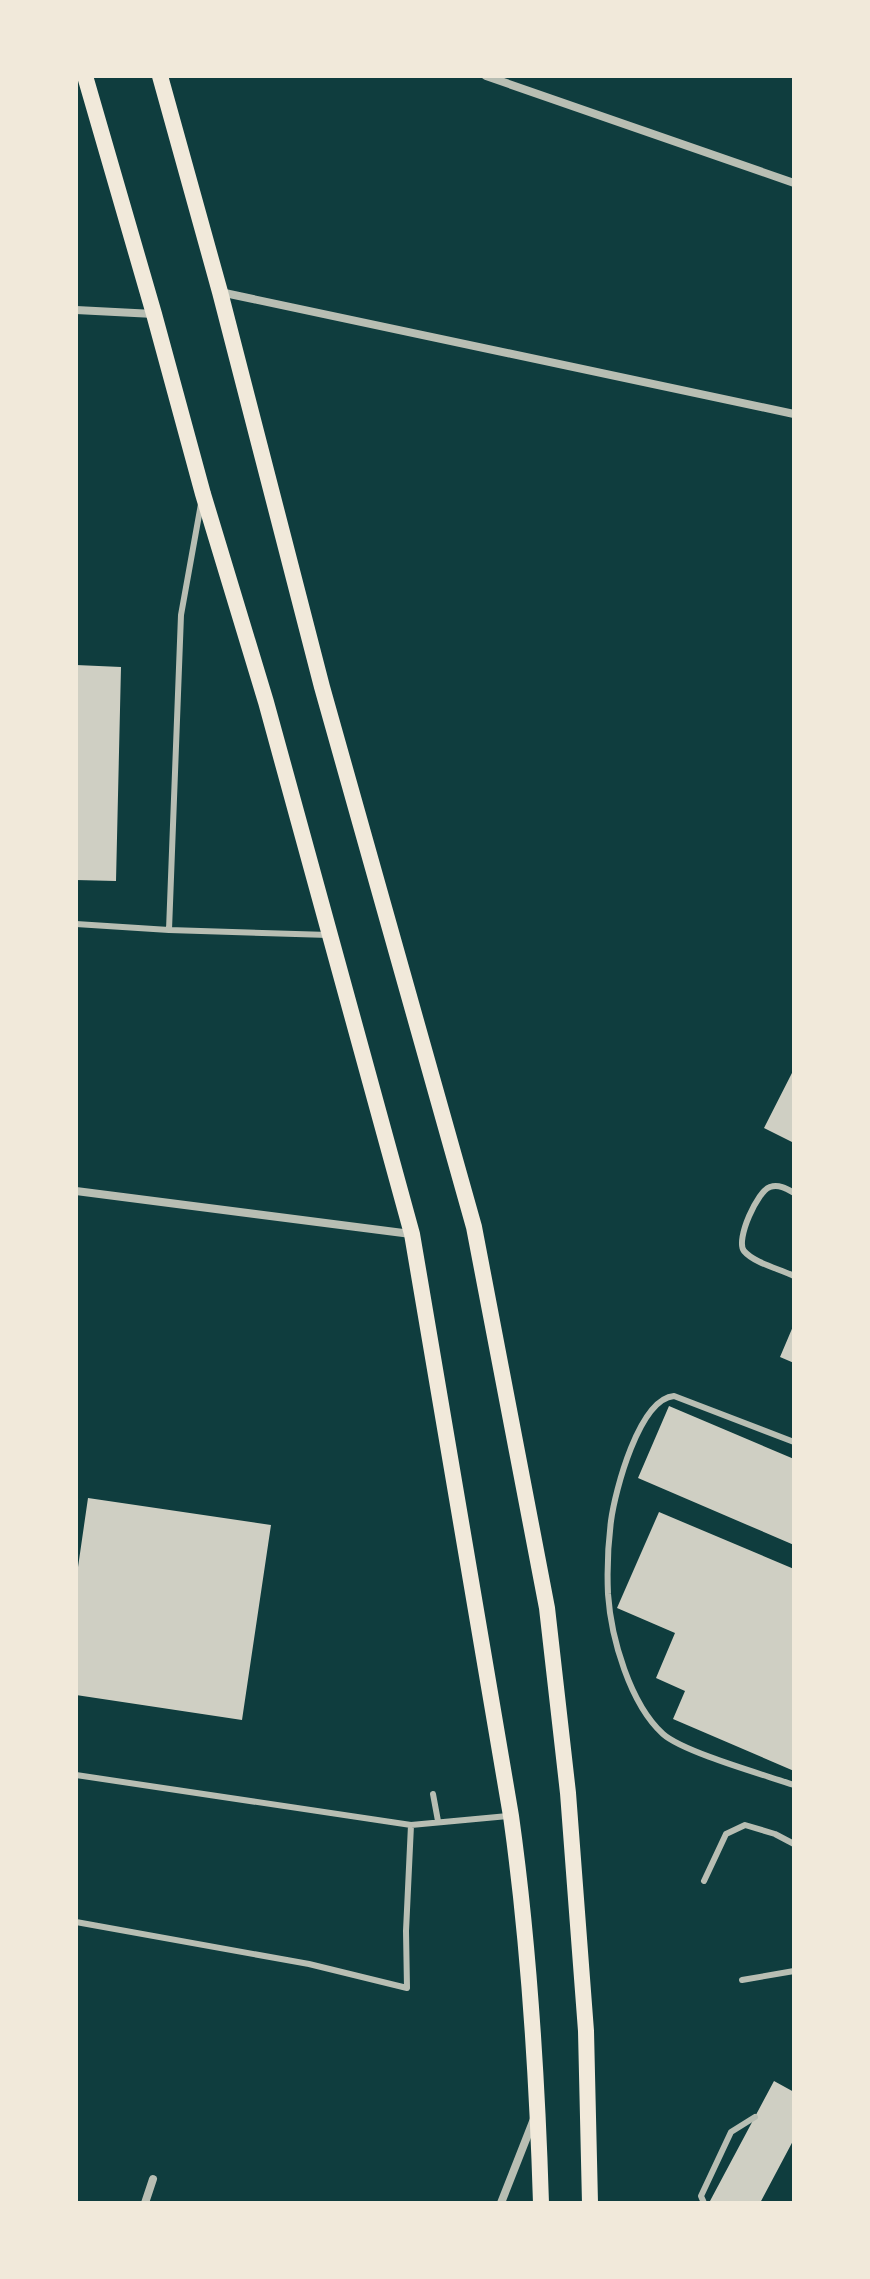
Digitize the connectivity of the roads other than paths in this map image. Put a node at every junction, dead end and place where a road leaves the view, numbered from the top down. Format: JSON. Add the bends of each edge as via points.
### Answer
{"nodes":[{"id":1,"x":85,"y":76,"type":"edge"},
{"id":2,"x":160,"y":76,"type":"edge"},
{"id":3,"x":486,"y":76,"type":"edge"},
{"id":4,"x":523,"y":76,"type":"edge"},
{"id":5,"x":519,"y":87,"type":"junction"},
{"id":6,"x":794,"y":183,"type":"edge"},
{"id":7,"x":220,"y":292,"type":"junction"},
{"id":8,"x":76,"y":310,"type":"edge"},
{"id":9,"x":154,"y":314,"type":"junction"},
{"id":10,"x":794,"y":414,"type":"edge"},
{"id":11,"x":203,"y":494,"type":"junction"},
{"id":12,"x":76,"y":924,"type":"edge"},
{"id":13,"x":169,"y":930,"type":"junction"},
{"id":14,"x":329,"y":935,"type":"junction"},
{"id":15,"x":76,"y":1191,"type":"edge"},
{"id":16,"x":794,"y":1193,"type":"edge"},
{"id":17,"x":412,"y":1234,"type":"junction"},
{"id":18,"x":794,"y":1276,"type":"edge"},
{"id":19,"x":794,"y":1442,"type":"edge"},
{"id":20,"x":76,"y":1775,"type":"edge"},
{"id":21,"x":794,"y":1785,"type":"edge"},
{"id":22,"x":433,"y":1794,"type":"dead end"},
{"id":23,"x":511,"y":1816,"type":"junction"},
{"id":24,"x":438,"y":1821,"type":"junction"},
{"id":25,"x":411,"y":1825,"type":"junction"},
{"id":26,"x":794,"y":1844,"type":"edge"},
{"id":27,"x":704,"y":1881,"type":"dead end"},
{"id":28,"x":76,"y":1922,"type":"edge"},
{"id":29,"x":794,"y":1971,"type":"edge"},
{"id":30,"x":742,"y":1980,"type":"dead end"},
{"id":31,"x":538,"y":2107,"type":"junction"},
{"id":32,"x":755,"y":2117,"type":"dead end"},
{"id":33,"x":153,"y":2179,"type":"dead end"},
{"id":34,"x":145,"y":2203,"type":"edge"},
{"id":35,"x":501,"y":2203,"type":"edge"},
{"id":36,"x":541,"y":2203,"type":"edge"},
{"id":37,"x":590,"y":2203,"type":"edge"},
{"id":38,"x":704,"y":2203,"type":"edge"}],
"edges":[{"from":1,"to":9,"type":"main road"},
{"from":2,"to":7,"type":"main road"},
{"from":3,"to":5,"type":"street"},
{"from":4,"to":5,"type":"street"},
{"from":5,"to":6,"type":"street"},
{"from":7,"to":10,"type":"street"},
{"from":7,"to":37,"type":"main road","via":[[322,687],[474,1227],[547,1608],[586,2031]]},
{"from":8,"to":9,"type":"street"},
{"from":9,"to":11,"type":"main road"},
{"from":11,"to":13,"type":"lane","via":[[181,615]]},
{"from":11,"to":14,"type":"main road"},
{"from":12,"to":13,"type":"lane"},
{"from":13,"to":14,"type":"lane"},
{"from":14,"to":17,"type":"main road"},
{"from":15,"to":17,"type":"street"},
{"from":16,"to":18,"type":"lane","via":[[772,1186],[763,1190],[740,1246],[746,1254]]},
{"from":17,"to":23,"type":"main road"},
{"from":19,"to":21,"type":"lane","via":[[674,1396],[664,1397],[633,1441],[611,1519],[608,1593],[614,1632],[637,1702],[665,1735]]},
{"from":20,"to":25,"type":"lane"},
{"from":22,"to":24,"type":"lane"},
{"from":23,"to":24,"type":"lane"},
{"from":23,"to":31,"type":"main road"},
{"from":24,"to":25,"type":"lane"},
{"from":25,"to":28,"type":"lane","via":[[407,1988],[309,1964]]},
{"from":26,"to":27,"type":"lane","via":[[745,1825],[726,1834]]},
{"from":29,"to":30,"type":"lane"},
{"from":31,"to":35,"type":"street"},
{"from":31,"to":36,"type":"main road"},
{"from":32,"to":38,"type":"lane","via":[[731,2132],[701,2196]]},
{"from":33,"to":34,"type":"street"}]}
